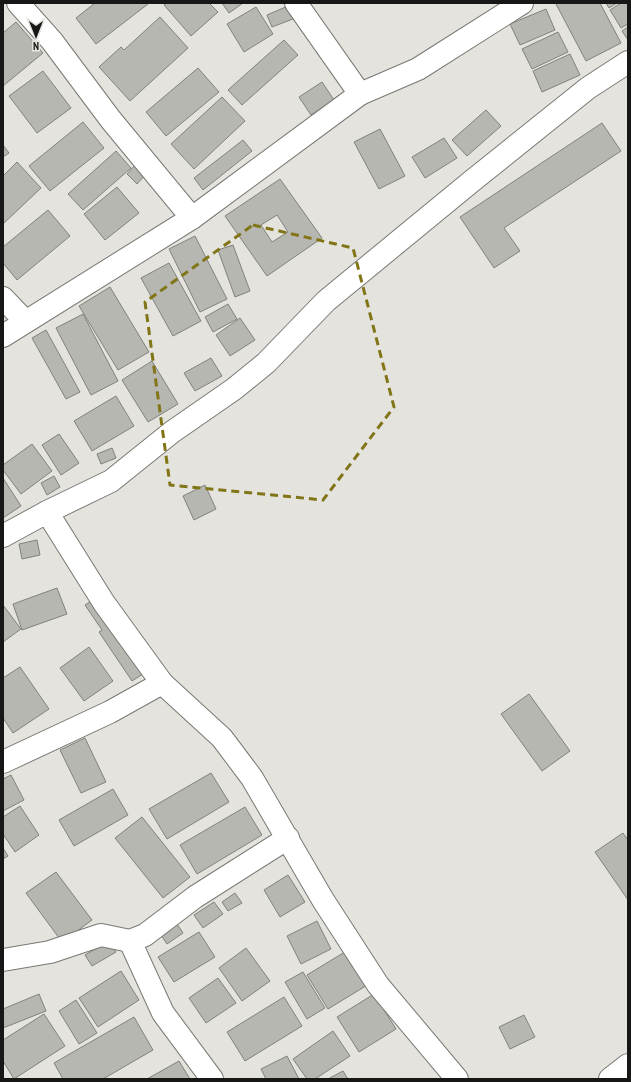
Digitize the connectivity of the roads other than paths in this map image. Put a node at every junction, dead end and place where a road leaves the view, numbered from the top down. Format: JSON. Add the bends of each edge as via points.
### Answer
{"nodes":[{"id":1,"x":18,"y":3,"type":"edge"},
{"id":2,"x":296,"y":3,"type":"edge"},
{"id":3,"x":522,"y":3,"type":"edge"},
{"id":4,"x":628,"y":62,"type":"edge"},
{"id":5,"x":360,"y":94,"type":"junction"},
{"id":6,"x":192,"y":218,"type":"junction"},
{"id":7,"x":3,"y":298,"type":"edge"},
{"id":8,"x":25,"y":321,"type":"junction"},
{"id":9,"x":3,"y":336,"type":"edge"},
{"id":10,"x":47,"y":512,"type":"junction"},
{"id":11,"x":3,"y":536,"type":"edge"},
{"id":12,"x":162,"y":683,"type":"junction"},
{"id":13,"x":3,"y":762,"type":"edge"},
{"id":14,"x":288,"y":838,"type":"junction"},
{"id":15,"x":130,"y":941,"type":"junction"},
{"id":16,"x":3,"y":960,"type":"edge"},
{"id":17,"x":628,"y":1065,"type":"edge"},
{"id":18,"x":212,"y":1079,"type":"edge"},
{"id":19,"x":457,"y":1079,"type":"edge"},
{"id":20,"x":610,"y":1079,"type":"edge"}],
"edges":[{"from":1,"to":6,"type":"street","via":[[52,41],[111,120]]},
{"from":2,"to":5,"type":"street"},
{"from":3,"to":5,"type":"street","via":[[418,69]]},
{"from":4,"to":10,"type":"street","via":[[582,93],[326,301],[266,363],[234,389],[172,432],[111,481]]},
{"from":5,"to":6,"type":"street"},
{"from":6,"to":8,"type":"street"},
{"from":7,"to":8,"type":"street"},
{"from":8,"to":9,"type":"street"},
{"from":10,"to":11,"type":"street"},
{"from":10,"to":12,"type":"street","via":[[104,603]]},
{"from":12,"to":13,"type":"street","via":[[110,712]]},
{"from":12,"to":14,"type":"street","via":[[222,738],[252,778]]},
{"from":14,"to":15,"type":"street","via":[[195,897],[146,935]]},
{"from":14,"to":19,"type":"street","via":[[322,900],[378,985]]},
{"from":15,"to":16,"type":"street","via":[[101,935],[50,952]]},
{"from":15,"to":18,"type":"street","via":[[163,1013]]},
{"from":17,"to":20,"type":"street"}]}
